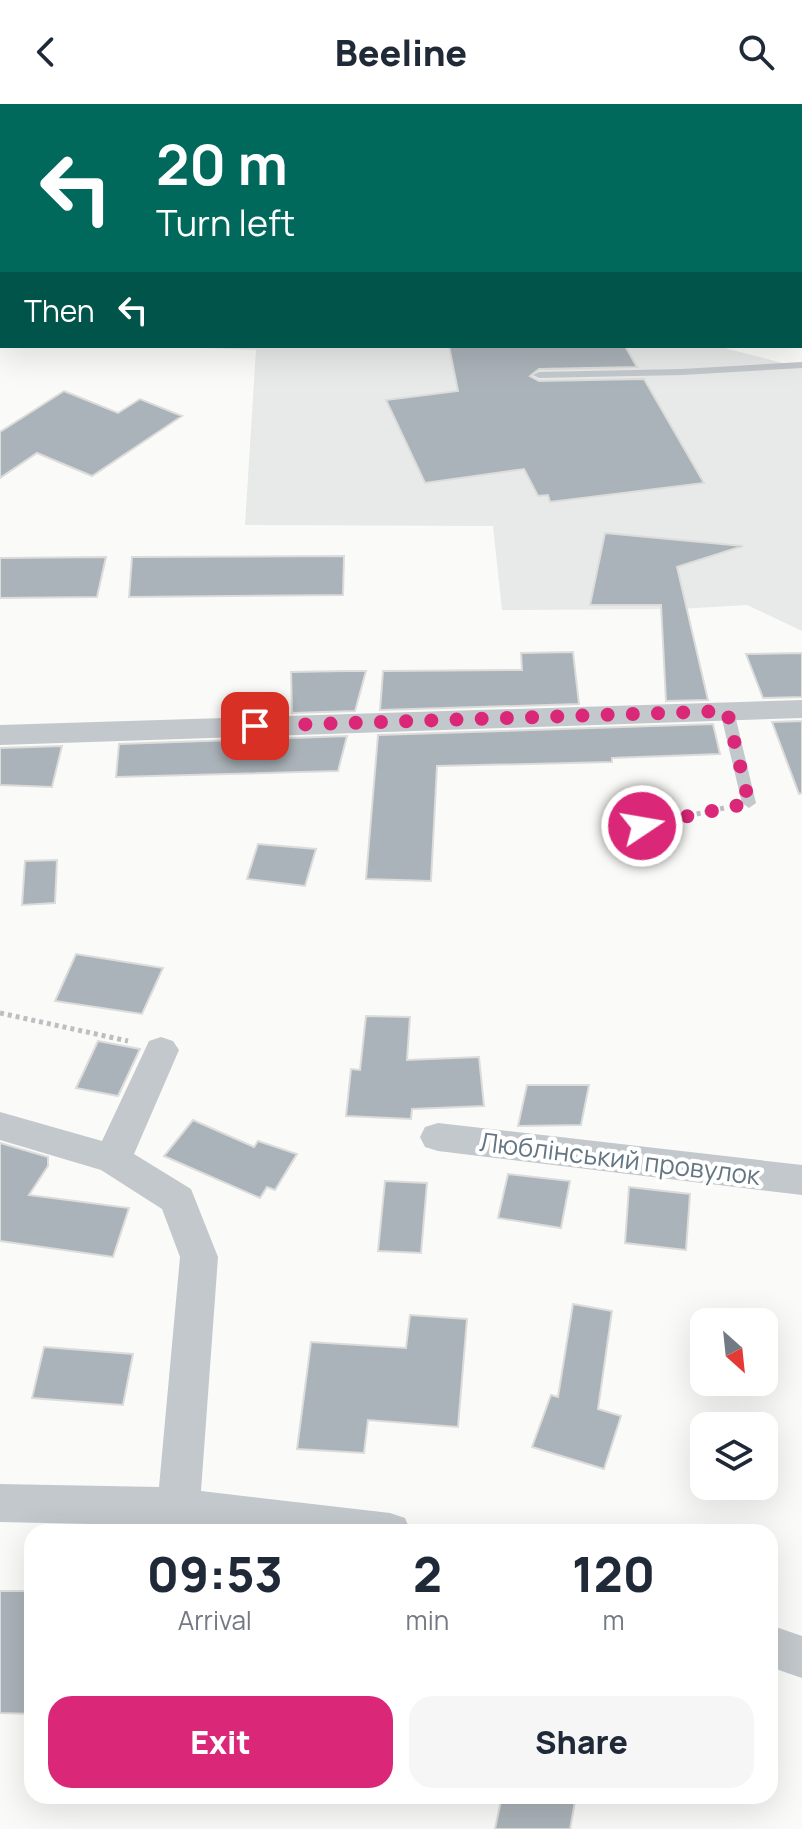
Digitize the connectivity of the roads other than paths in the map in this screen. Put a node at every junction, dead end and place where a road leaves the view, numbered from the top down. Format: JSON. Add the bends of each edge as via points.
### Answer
{"nodes":[{"id":1,"x":802,"y":365,"type":"edge"},
{"id":2,"x":539,"y":375,"type":"dead end"},
{"id":3,"x":802,"y":709,"type":"edge"},
{"id":4,"x":727,"y":711,"type":"junction"},
{"id":5,"x":0,"y":735,"type":"edge"},
{"id":6,"x":749,"y":803,"type":"road end"},
{"id":7,"x":161,"y":1050,"type":"road end"},
{"id":8,"x":0,"y":1126,"type":"edge"},
{"id":9,"x":438,"y":1137,"type":"dead end"},
{"id":10,"x":113,"y":1159,"type":"junction"},
{"id":11,"x":802,"y":1180,"type":"edge"},
{"id":12,"x":0,"y":1503,"type":"edge"},
{"id":13,"x":179,"y":1507,"type":"junction"},
{"id":14,"x":322,"y":1524,"type":"edge"},
{"id":15,"x":778,"y":1649,"type":"edge"},
{"id":16,"x":802,"y":1657,"type":"edge"}],
"edges":[{"from":1,"to":2,"type":"lane"},
{"from":3,"to":4,"type":"street"},
{"from":4,"to":5,"type":"street"},
{"from":4,"to":6,"type":"lane"},
{"from":7,"to":10,"type":"street"},
{"from":8,"to":10,"type":"street"},
{"from":9,"to":11,"type":"street","name":"Люблінський провулок"},
{"from":10,"to":13,"type":"street","via":[[178,1200],[199,1257]]},
{"from":12,"to":13,"type":"street"},
{"from":13,"to":14,"type":"street"},
{"from":15,"to":16,"type":"street"}]}
